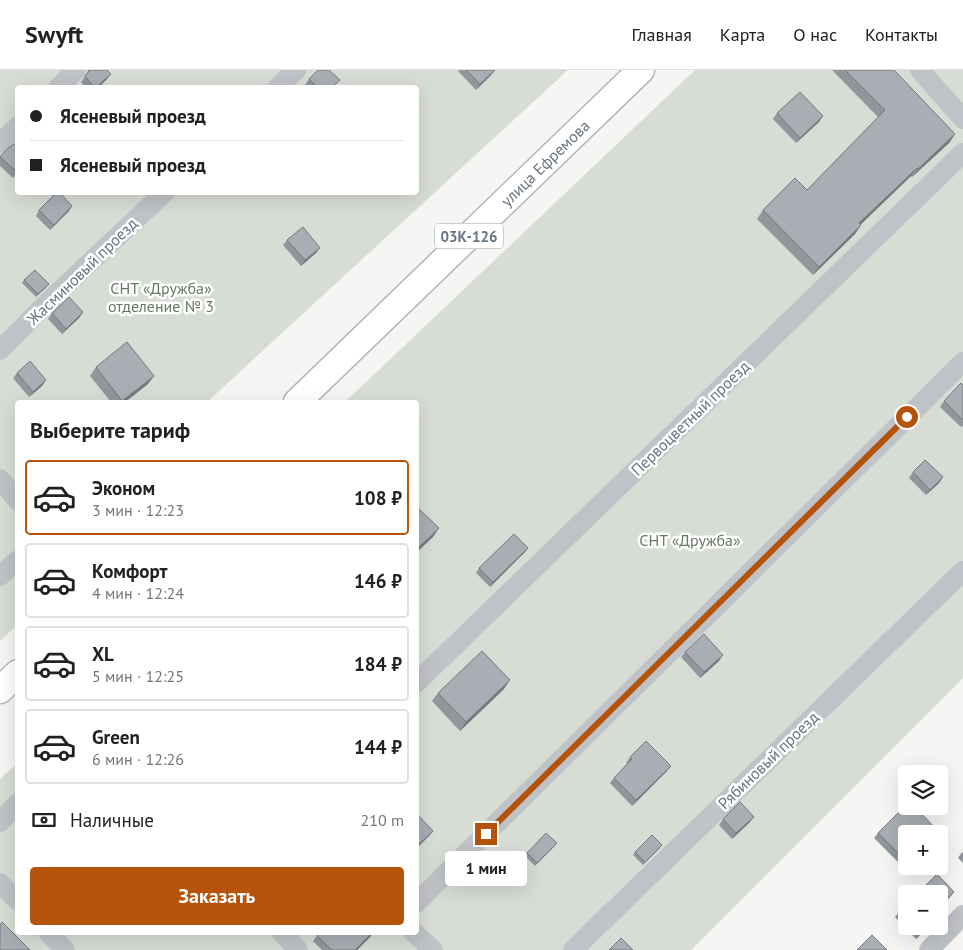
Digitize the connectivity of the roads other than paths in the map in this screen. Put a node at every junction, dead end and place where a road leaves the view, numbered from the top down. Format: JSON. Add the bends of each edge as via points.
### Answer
{"nodes":[{"id":1,"x":76,"y":70,"type":"edge"},
{"id":2,"x":296,"y":70,"type":"edge"},
{"id":3,"x":642,"y":70,"type":"edge"},
{"id":4,"x":920,"y":70,"type":"edge"},
{"id":5,"x":61,"y":85,"type":"edge"},
{"id":6,"x":280,"y":85,"type":"edge"},
{"id":7,"x":963,"y":119,"type":"edge"},
{"id":8,"x":15,"y":129,"type":"edge"},
{"id":9,"x":0,"y":143,"type":"edge"},
{"id":10,"x":963,"y":153,"type":"edge"},
{"id":11,"x":162,"y":195,"type":"edge"},
{"id":12,"x":0,"y":350,"type":"edge"},
{"id":13,"x":963,"y":362,"type":"edge"},
{"id":14,"x":299,"y":400,"type":"edge"},
{"id":15,"x":0,"y":479,"type":"edge"},
{"id":16,"x":15,"y":497,"type":"edge"},
{"id":17,"x":15,"y":563,"type":"edge"},
{"id":18,"x":963,"y":571,"type":"edge"},
{"id":19,"x":0,"y":576,"type":"edge"},
{"id":20,"x":15,"y":676,"type":"edge"},
{"id":21,"x":419,"y":680,"type":"edge"},
{"id":22,"x":0,"y":690,"type":"edge"},
{"id":23,"x":15,"y":806,"type":"edge"},
{"id":24,"x":0,"y":822,"type":"edge"},
{"id":25,"x":0,"y":883,"type":"edge"},
{"id":26,"x":15,"y":898,"type":"edge"},
{"id":27,"x":419,"y":900,"type":"edge"},
{"id":28,"x":963,"y":915,"type":"edge"},
{"id":29,"x":51,"y":935,"type":"edge"},
{"id":30,"x":284,"y":935,"type":"edge"},
{"id":31,"x":416,"y":935,"type":"edge"},
{"id":32,"x":65,"y":950,"type":"edge"},
{"id":33,"x":298,"y":950,"type":"edge"},
{"id":34,"x":433,"y":950,"type":"edge"},
{"id":35,"x":573,"y":950,"type":"edge"},
{"id":36,"x":929,"y":950,"type":"edge"}],
"edges":[{"from":1,"to":5,"type":"street"},
{"from":2,"to":6,"type":"street"},
{"from":3,"to":14,"type":"main road","name":"улица Ефремова","number":"03К-126"},
{"from":4,"to":7,"type":"street"},
{"from":8,"to":9,"type":"street"},
{"from":10,"to":21,"type":"street","name":"Первоцветный проезд"},
{"from":11,"to":12,"type":"street","name":"Жасминовый проезд"},
{"from":13,"to":27,"type":"street"},
{"from":15,"to":16,"type":"street"},
{"from":17,"to":19,"type":"street"},
{"from":18,"to":35,"type":"street","name":"Рябиновый проезд"},
{"from":20,"to":22,"type":"main road"},
{"from":23,"to":24,"type":"street"},
{"from":25,"to":26,"type":"street"},
{"from":28,"to":36,"type":"street"},
{"from":29,"to":32,"type":"street"},
{"from":30,"to":33,"type":"street"},
{"from":31,"to":34,"type":"street"}]}
